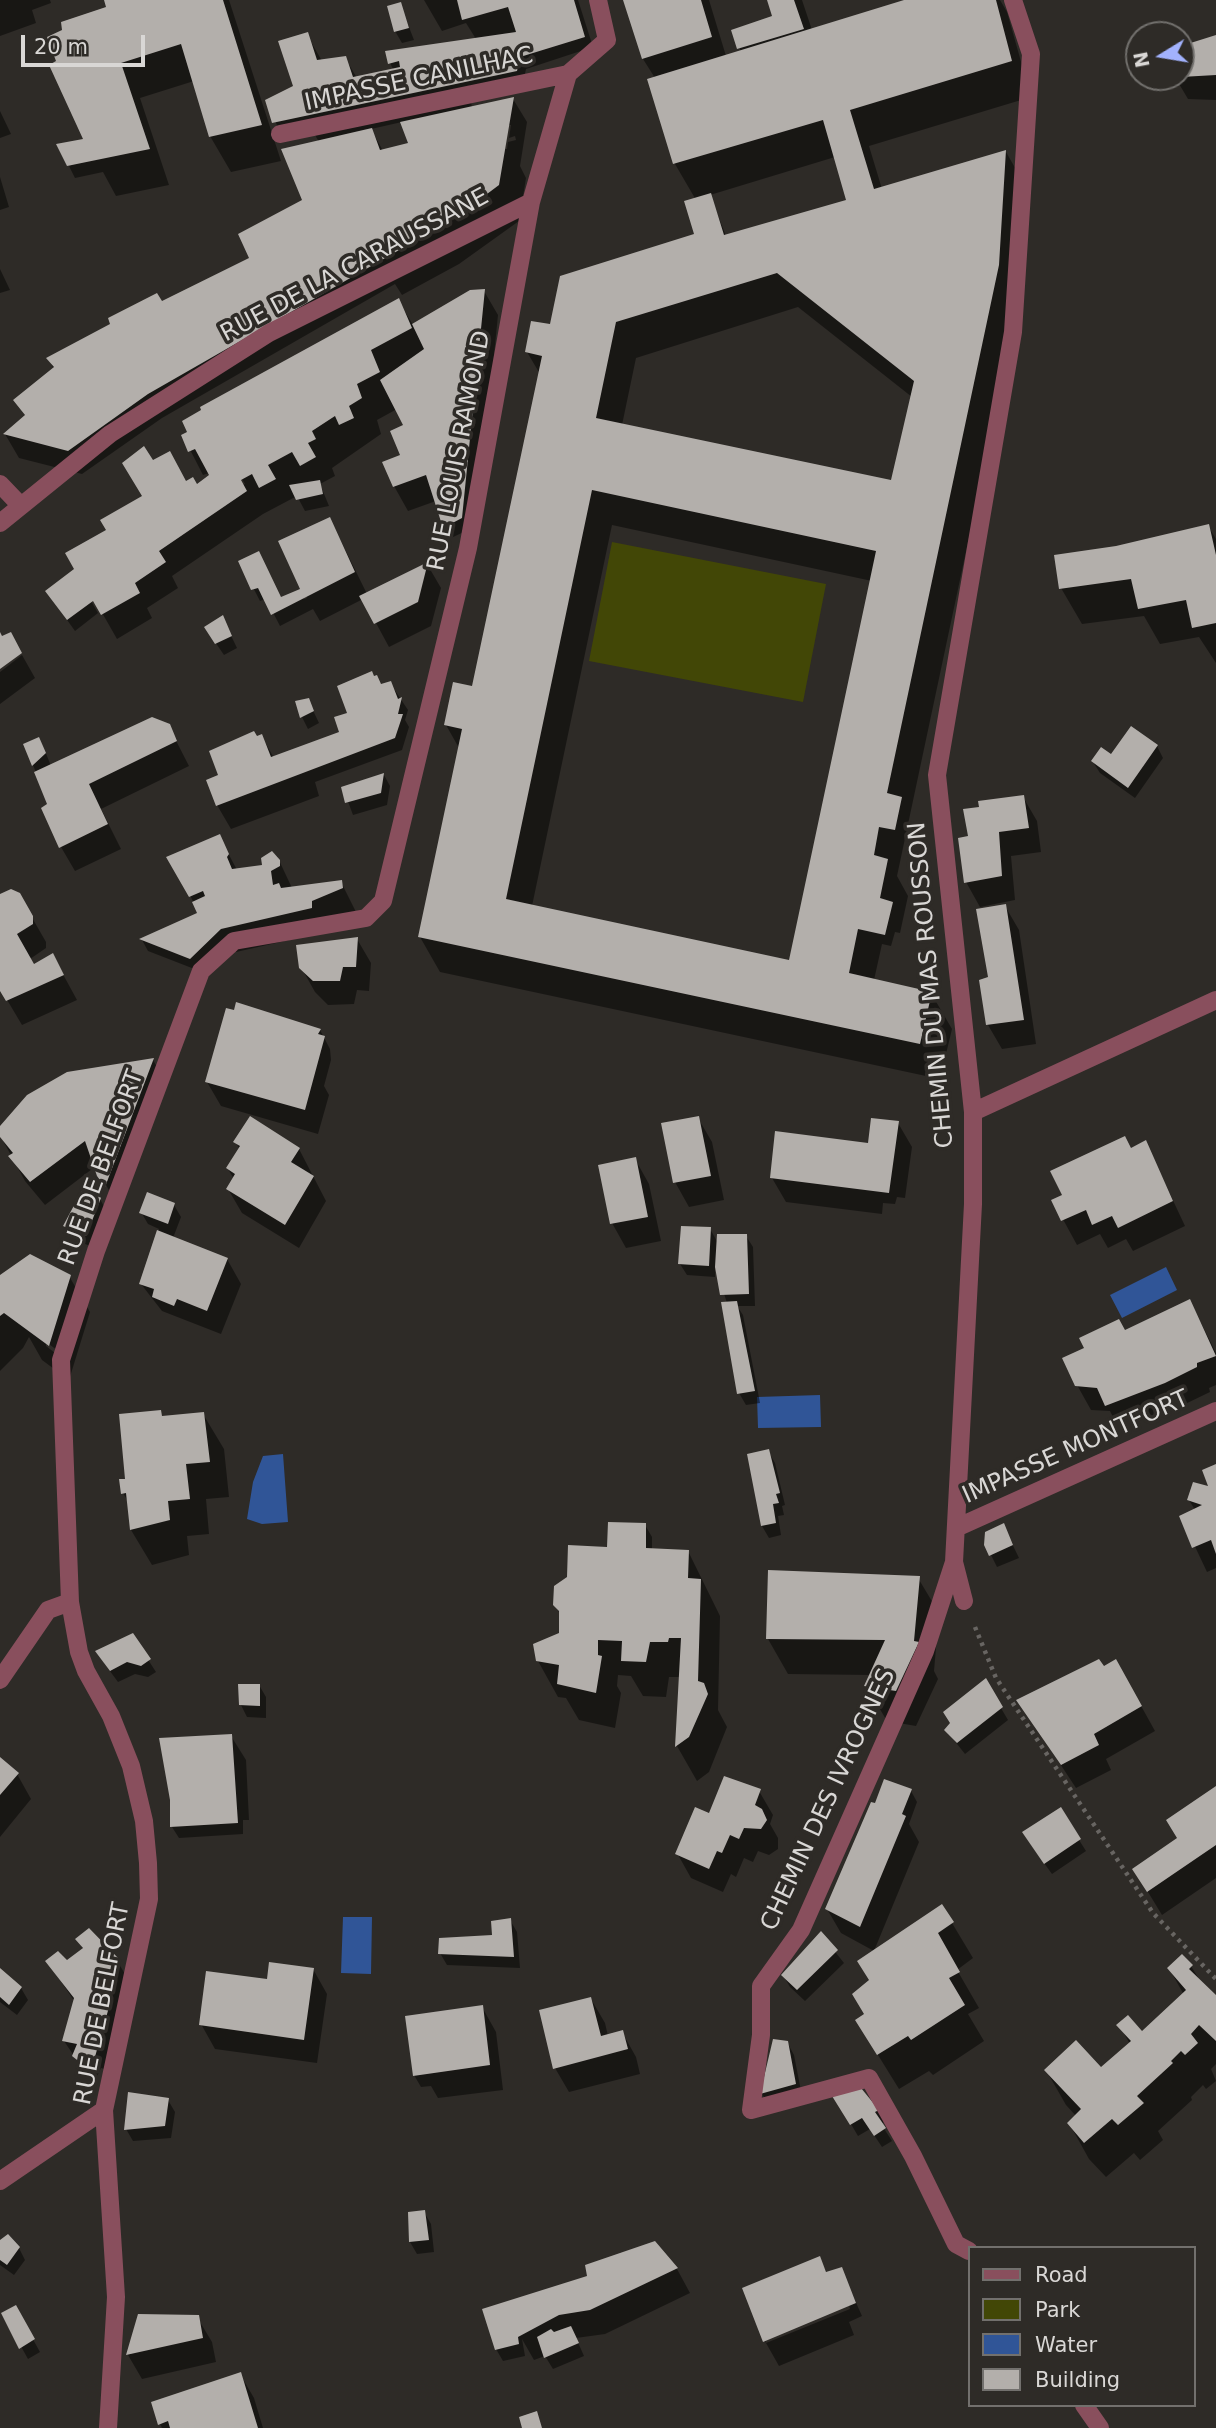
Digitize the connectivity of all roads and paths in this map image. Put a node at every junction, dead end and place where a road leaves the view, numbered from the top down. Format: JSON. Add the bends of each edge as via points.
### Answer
{"nodes":[{"id":1,"x":598,"y":0,"type":"edge"},
{"id":2,"x":1013,"y":0,"type":"edge"},
{"id":3,"x":568,"y":74,"type":"junction"},
{"id":4,"x":280,"y":134,"type":"dead end"},
{"id":5,"x":531,"y":202,"type":"junction"},
{"id":6,"x":0,"y":484,"type":"edge"},
{"id":7,"x":21,"y":506,"type":"junction"},
{"id":8,"x":0,"y":523,"type":"edge"},
{"id":9,"x":387,"y":887,"type":"joint"},
{"id":10,"x":1216,"y":1000,"type":"edge"},
{"id":11,"x":973,"y":1112,"type":"junction"},
{"id":12,"x":1216,"y":1412,"type":"edge"},
{"id":13,"x":956,"y":1528,"type":"junction"},
{"id":14,"x":954,"y":1562,"type":"junction"},
{"id":15,"x":964,"y":1601,"type":"joint"},
{"id":16,"x":70,"y":1602,"type":"junction"},
{"id":17,"x":0,"y":1680,"type":"edge"},
{"id":18,"x":1216,"y":1979,"type":"edge"},
{"id":19,"x":104,"y":2110,"type":"junction"},
{"id":20,"x":0,"y":2181,"type":"edge"},
{"id":21,"x":968,"y":2250,"type":"edge"},
{"id":22,"x":1085,"y":2407,"type":"edge"},
{"id":23,"x":108,"y":2428,"type":"edge"},
{"id":24,"x":1100,"y":2428,"type":"edge"}],
"edges":[{"from":1,"to":3,"type":"street","via":[[607,40]]},
{"from":2,"to":11,"type":"street","name":"CHEMIN DU MAS ROUSSON","via":[[1031,54],[1013,332],[937,775]]},
{"from":3,"to":4,"type":"street","name":"IMPASSE CANILHAC"},
{"from":3,"to":5,"type":"street","name":"RUE LOUIS RAMOND"},
{"from":5,"to":7,"type":"street","name":"RUE DE LA CARAUSSANE","via":[[269,333],[110,434]]},
{"from":5,"to":9,"type":"street","name":"RUE LOUIS RAMOND","via":[[468,548]]},
{"from":6,"to":7,"type":"street"},
{"from":7,"to":8,"type":"street","name":"RUE DE LA CARAUSSANE"},
{"from":9,"to":16,"type":"street","name":"RUE DE BELFORT","via":[[383,901],[366,918],[234,941],[201,971],[96,1251],[61,1360]]},
{"from":10,"to":11,"type":"street"},
{"from":11,"to":13,"type":"street","name":"CHEMIN DU MAS ROUSSON","via":[[973,1204]]},
{"from":12,"to":13,"type":"street","name":"IMPASSE MONTFORT"},
{"from":13,"to":14,"type":"street","name":"CHEMIN DU MAS ROUSSON"},
{"from":14,"to":15,"type":"street","name":"CHEMIN DU MAS ROUSSON"},
{"from":14,"to":21,"type":"street","name":"CHEMIN DES IVROGNES","via":[[925,1651],[801,1930],[761,1986],[761,2035],[751,2110],[869,2078],[956,2244]]},
{"from":15,"to":18,"type":"path","via":[[996,1678],[1153,1913]]},
{"from":16,"to":17,"type":"street","via":[[48,1610]]},
{"from":16,"to":19,"type":"street","name":"RUE DE BELFORT","via":[[86,1671],[131,1766],[149,1863],[149,1899]]},
{"from":19,"to":20,"type":"street"},
{"from":19,"to":23,"type":"street","name":"RUE DE BELFORT","via":[[116,2297]]},
{"from":22,"to":24,"type":"street"}]}
